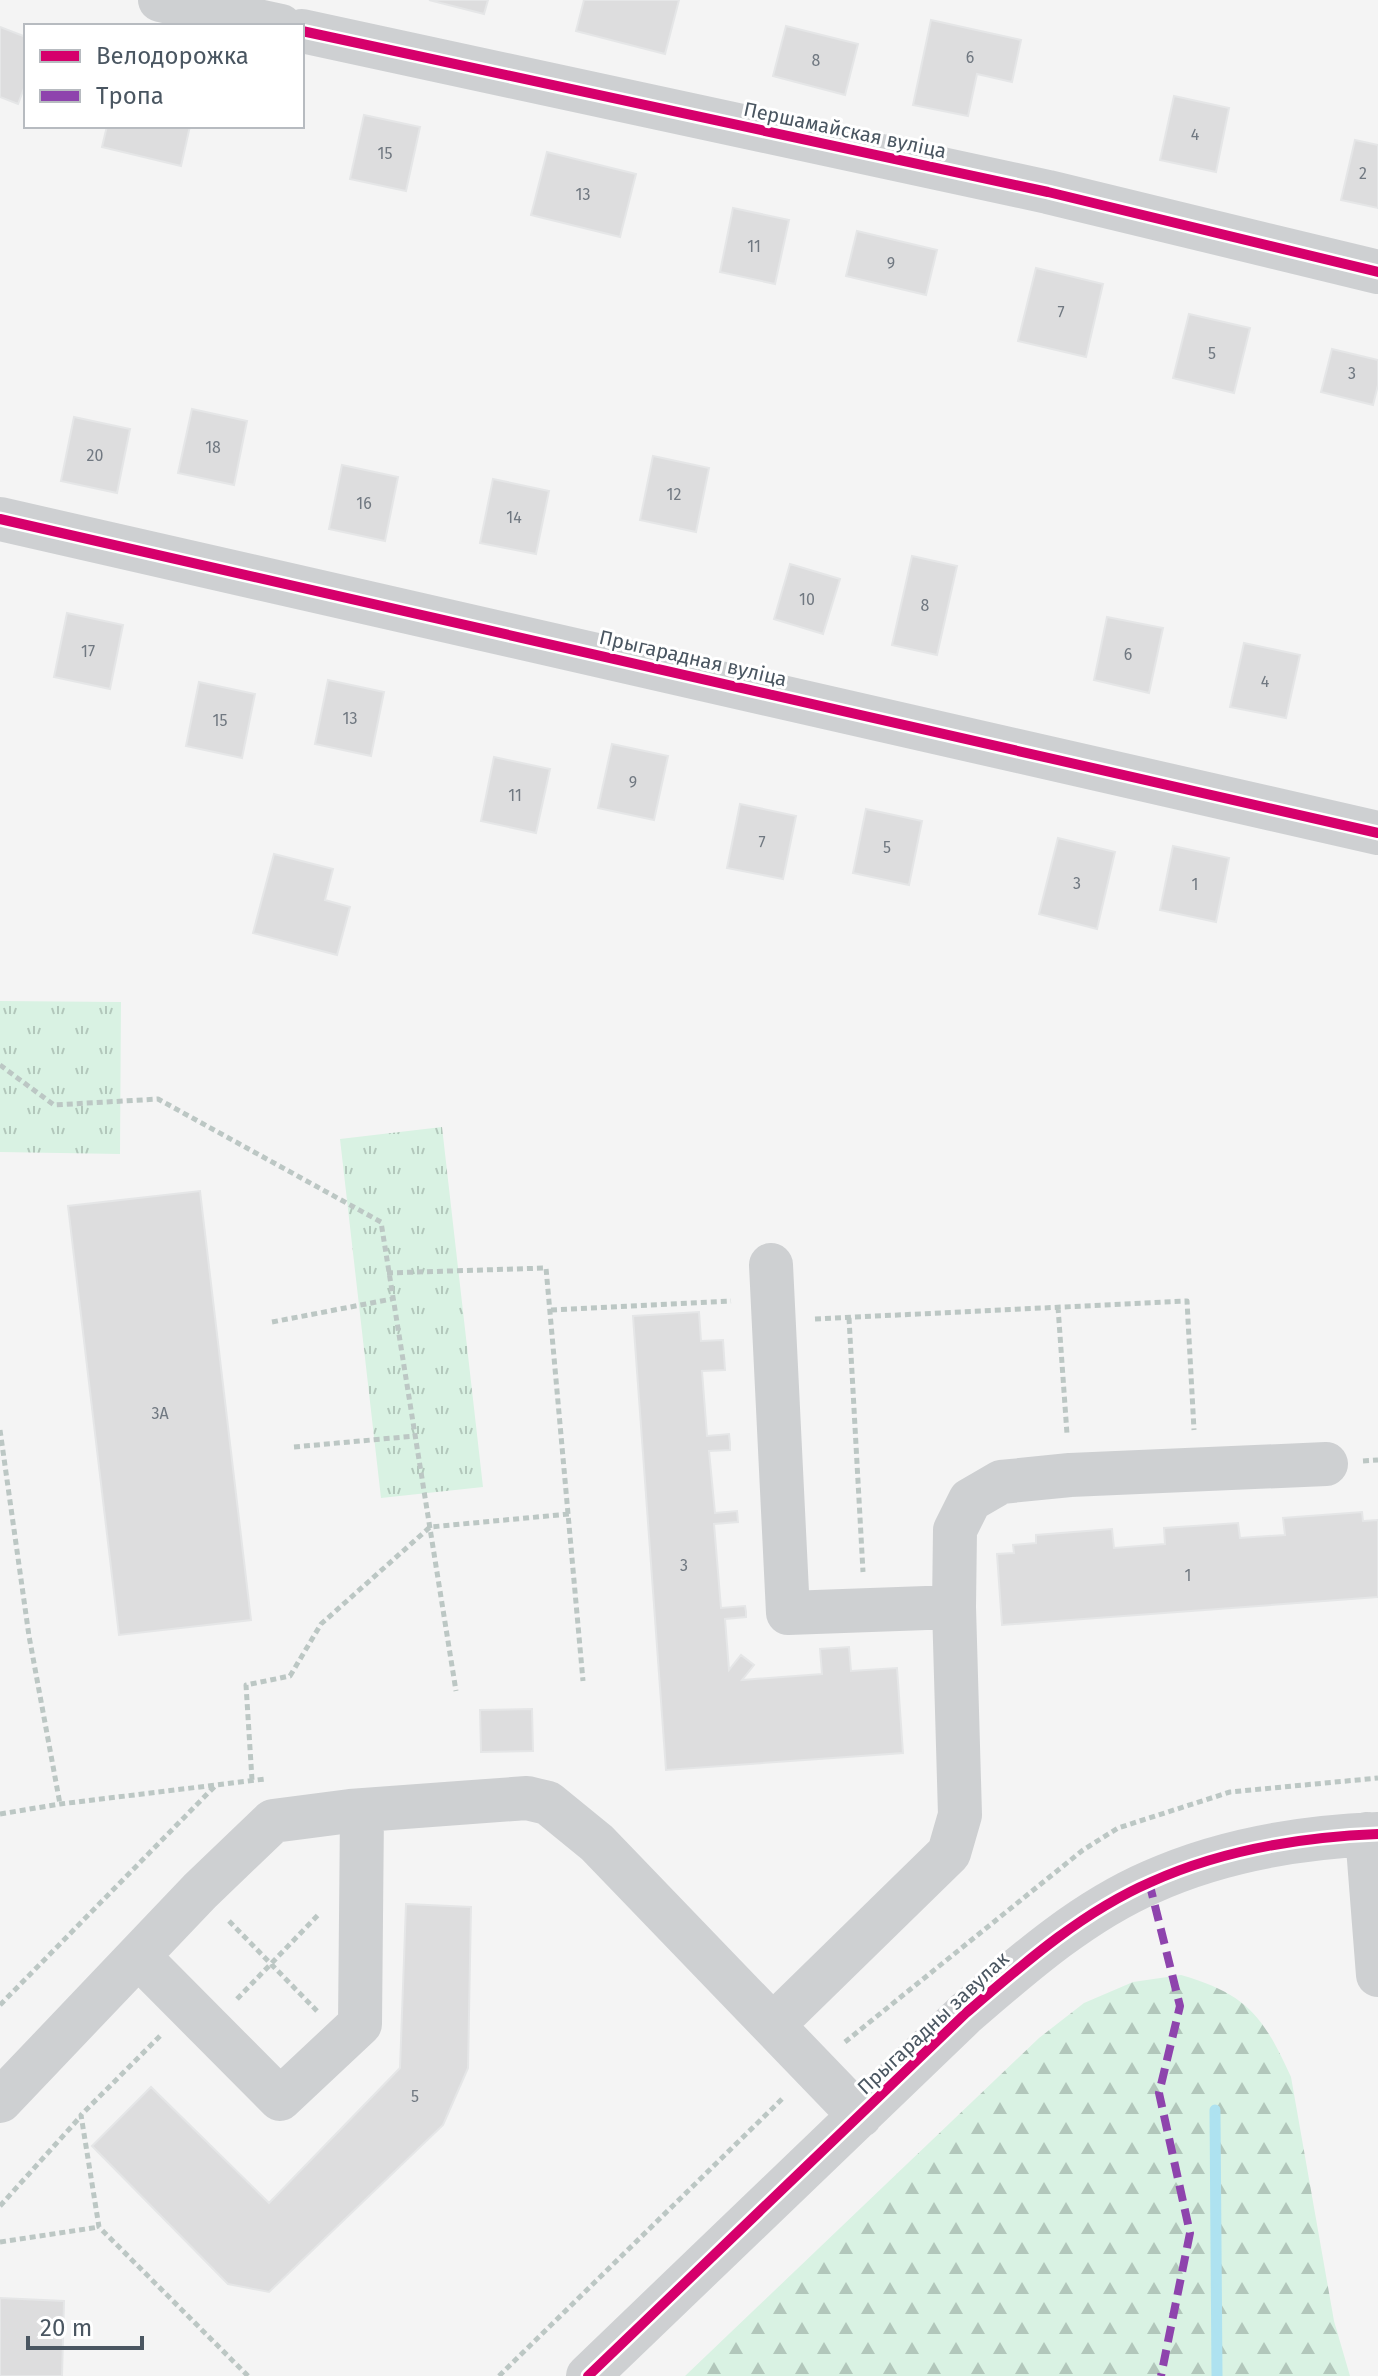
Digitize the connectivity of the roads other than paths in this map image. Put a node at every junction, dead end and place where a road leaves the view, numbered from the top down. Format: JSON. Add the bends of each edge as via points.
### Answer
{"nodes":[{"id":1,"x":160,"y":0,"type":"edge"},
{"id":2,"x":272,"y":24,"type":"edge"},
{"id":3,"x":304,"y":31,"type":"edge"},
{"id":4,"x":1378,"y":272,"type":"edge"},
{"id":5,"x":0,"y":519,"type":"edge"},
{"id":6,"x":1378,"y":833,"type":"edge"},
{"id":7,"x":772,"y":1295,"type":"road end"},
{"id":8,"x":1326,"y":1464,"type":"dead end"},
{"id":9,"x":954,"y":1607,"type":"junction"},
{"id":10,"x":362,"y":1811,"type":"junction"},
{"id":11,"x":1373,"y":1834,"type":"edge"},
{"id":12,"x":138,"y":1956,"type":"junction"},
{"id":13,"x":1378,"y":1975,"type":"edge"},
{"id":14,"x":774,"y":2024,"type":"junction"},
{"id":15,"x":0,"y":2101,"type":"edge"},
{"id":16,"x":860,"y":2116,"type":"junction"},
{"id":17,"x":588,"y":2376,"type":"edge"}],
"edges":[{"from":1,"to":2,"type":"street"},
{"from":3,"to":4,"type":"street","name":"Першамайская вуліца","via":[[1048,192]]},
{"from":5,"to":6,"type":"street","name":"Прыгарадная вуліца"},
{"from":7,"to":9,"type":"street","via":[[788,1613]]},
{"from":8,"to":9,"type":"street","via":[[1001,1482],[970,1500],[955,1530]]},
{"from":9,"to":14,"type":"street","via":[[960,1815],[949,1853]]},
{"from":10,"to":12,"type":"street","via":[[273,1821]]},
{"from":10,"to":12,"type":"street","via":[[360,2024],[280,2099]]},
{"from":10,"to":14,"type":"street","via":[[527,1798],[548,1803],[597,1843]]},
{"from":11,"to":13,"type":"street"},
{"from":11,"to":16,"type":"street","name":"Прыгарадны завулак","via":[[1248,1849],[1149,1882],[1031,1958]]},
{"from":12,"to":15,"type":"street"},
{"from":14,"to":16,"type":"street"},
{"from":16,"to":17,"type":"street","name":"Прыгарадны завулак"}]}
